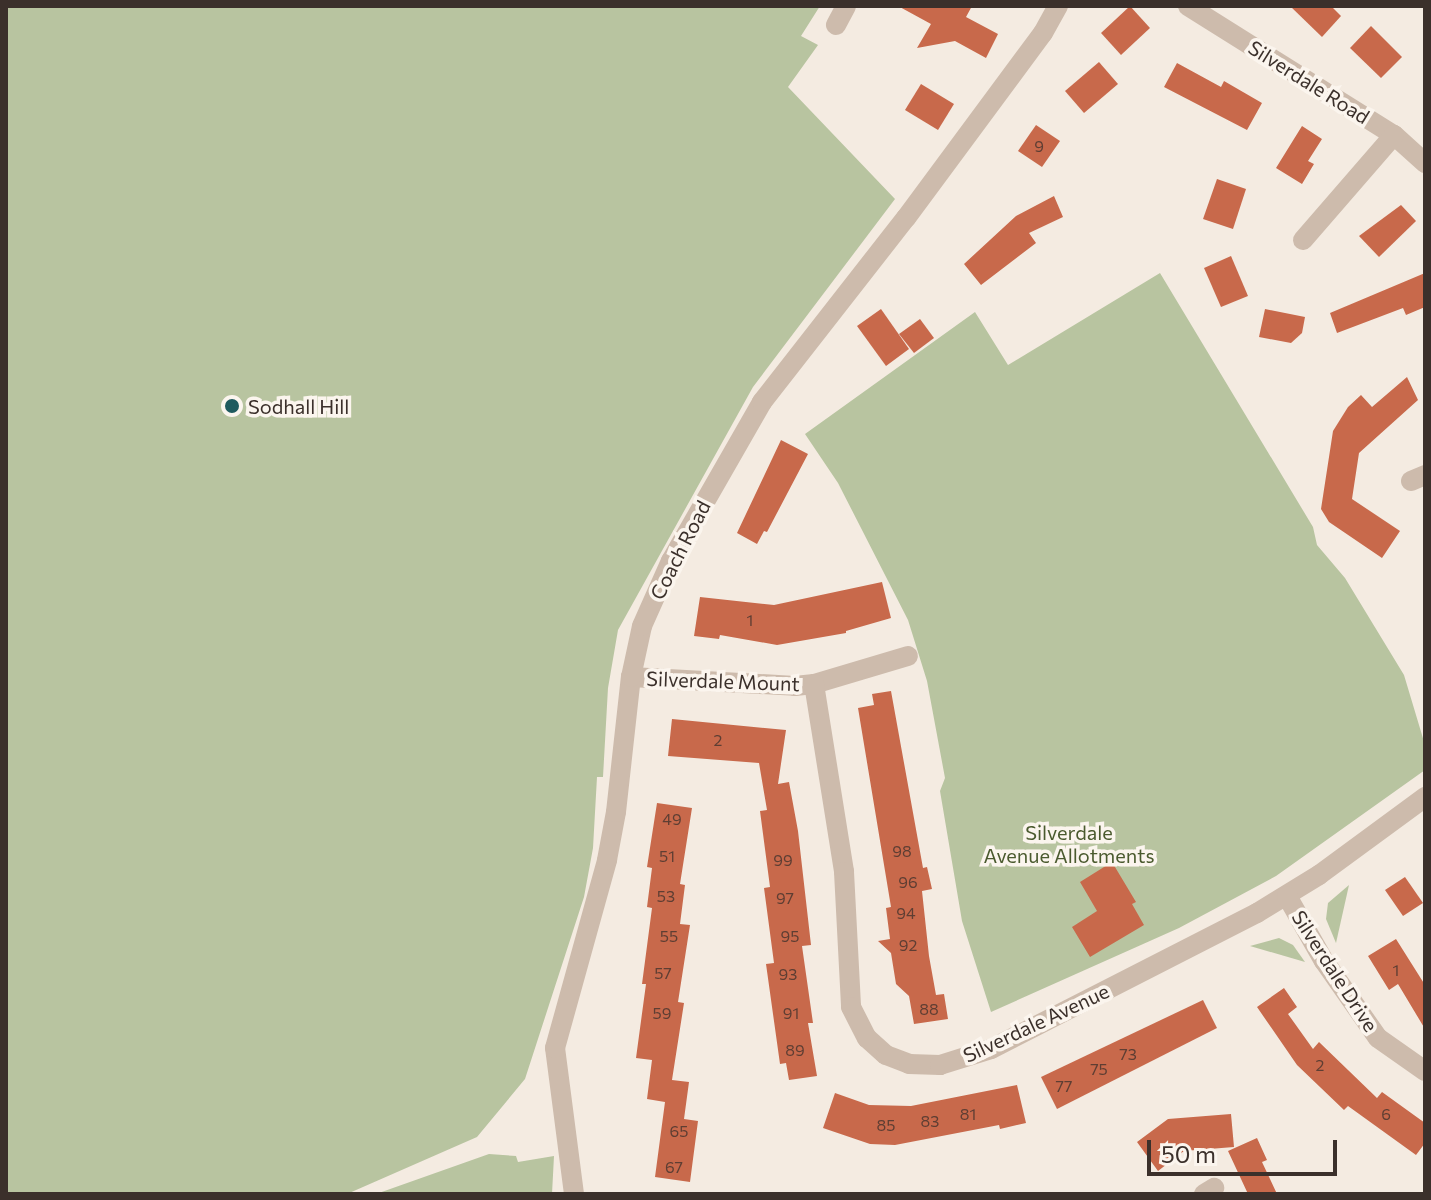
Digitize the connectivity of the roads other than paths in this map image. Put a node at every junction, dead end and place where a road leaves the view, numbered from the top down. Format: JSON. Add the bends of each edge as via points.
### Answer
{"nodes":[{"id":1,"x":846,"y":6,"type":"edge"},
{"id":2,"x":1058,"y":6,"type":"edge"},
{"id":3,"x":1188,"y":6,"type":"edge"},
{"id":4,"x":836,"y":25,"type":"dead end"},
{"id":5,"x":1394,"y":135,"type":"junction"},
{"id":6,"x":1425,"y":163,"type":"edge"},
{"id":7,"x":1303,"y":240,"type":"dead end"},
{"id":8,"x":908,"y":656,"type":"dead end"},
{"id":9,"x":631,"y":677,"type":"junction"},
{"id":10,"x":814,"y":684,"type":"junction"},
{"id":11,"x":1425,"y":797,"type":"edge"},
{"id":12,"x":1287,"y":896,"type":"junction"},
{"id":13,"x":1425,"y":1071,"type":"edge"},
{"id":14,"x":574,"y":1194,"type":"edge"}],
"edges":[{"from":1,"to":4,"type":"street"},
{"from":2,"to":9,"type":"street","name":"Coach Road","via":[[906,218],[762,402],[671,561],[642,626]]},
{"from":3,"to":5,"type":"street","name":"Silverdale Road"},
{"from":5,"to":6,"type":"street","name":"Silverdale Road"},
{"from":5,"to":7,"type":"street"},
{"from":8,"to":10,"type":"street","name":"Silverdale Mount"},
{"from":9,"to":10,"type":"street","name":"Silverdale Mount"},
{"from":9,"to":14,"type":"street","name":"Coach Road","via":[[607,860],[555,1048]]},
{"from":10,"to":12,"type":"street","name":"Silverdale Avenue","via":[[844,872],[851,1007],[867,1038],[894,1059],[940,1065],[991,1049]]},
{"from":11,"to":12,"type":"street","name":"Silverdale Avenue"},
{"from":12,"to":13,"type":"street","name":"Silverdale Drive","via":[[1378,1038]]}]}
